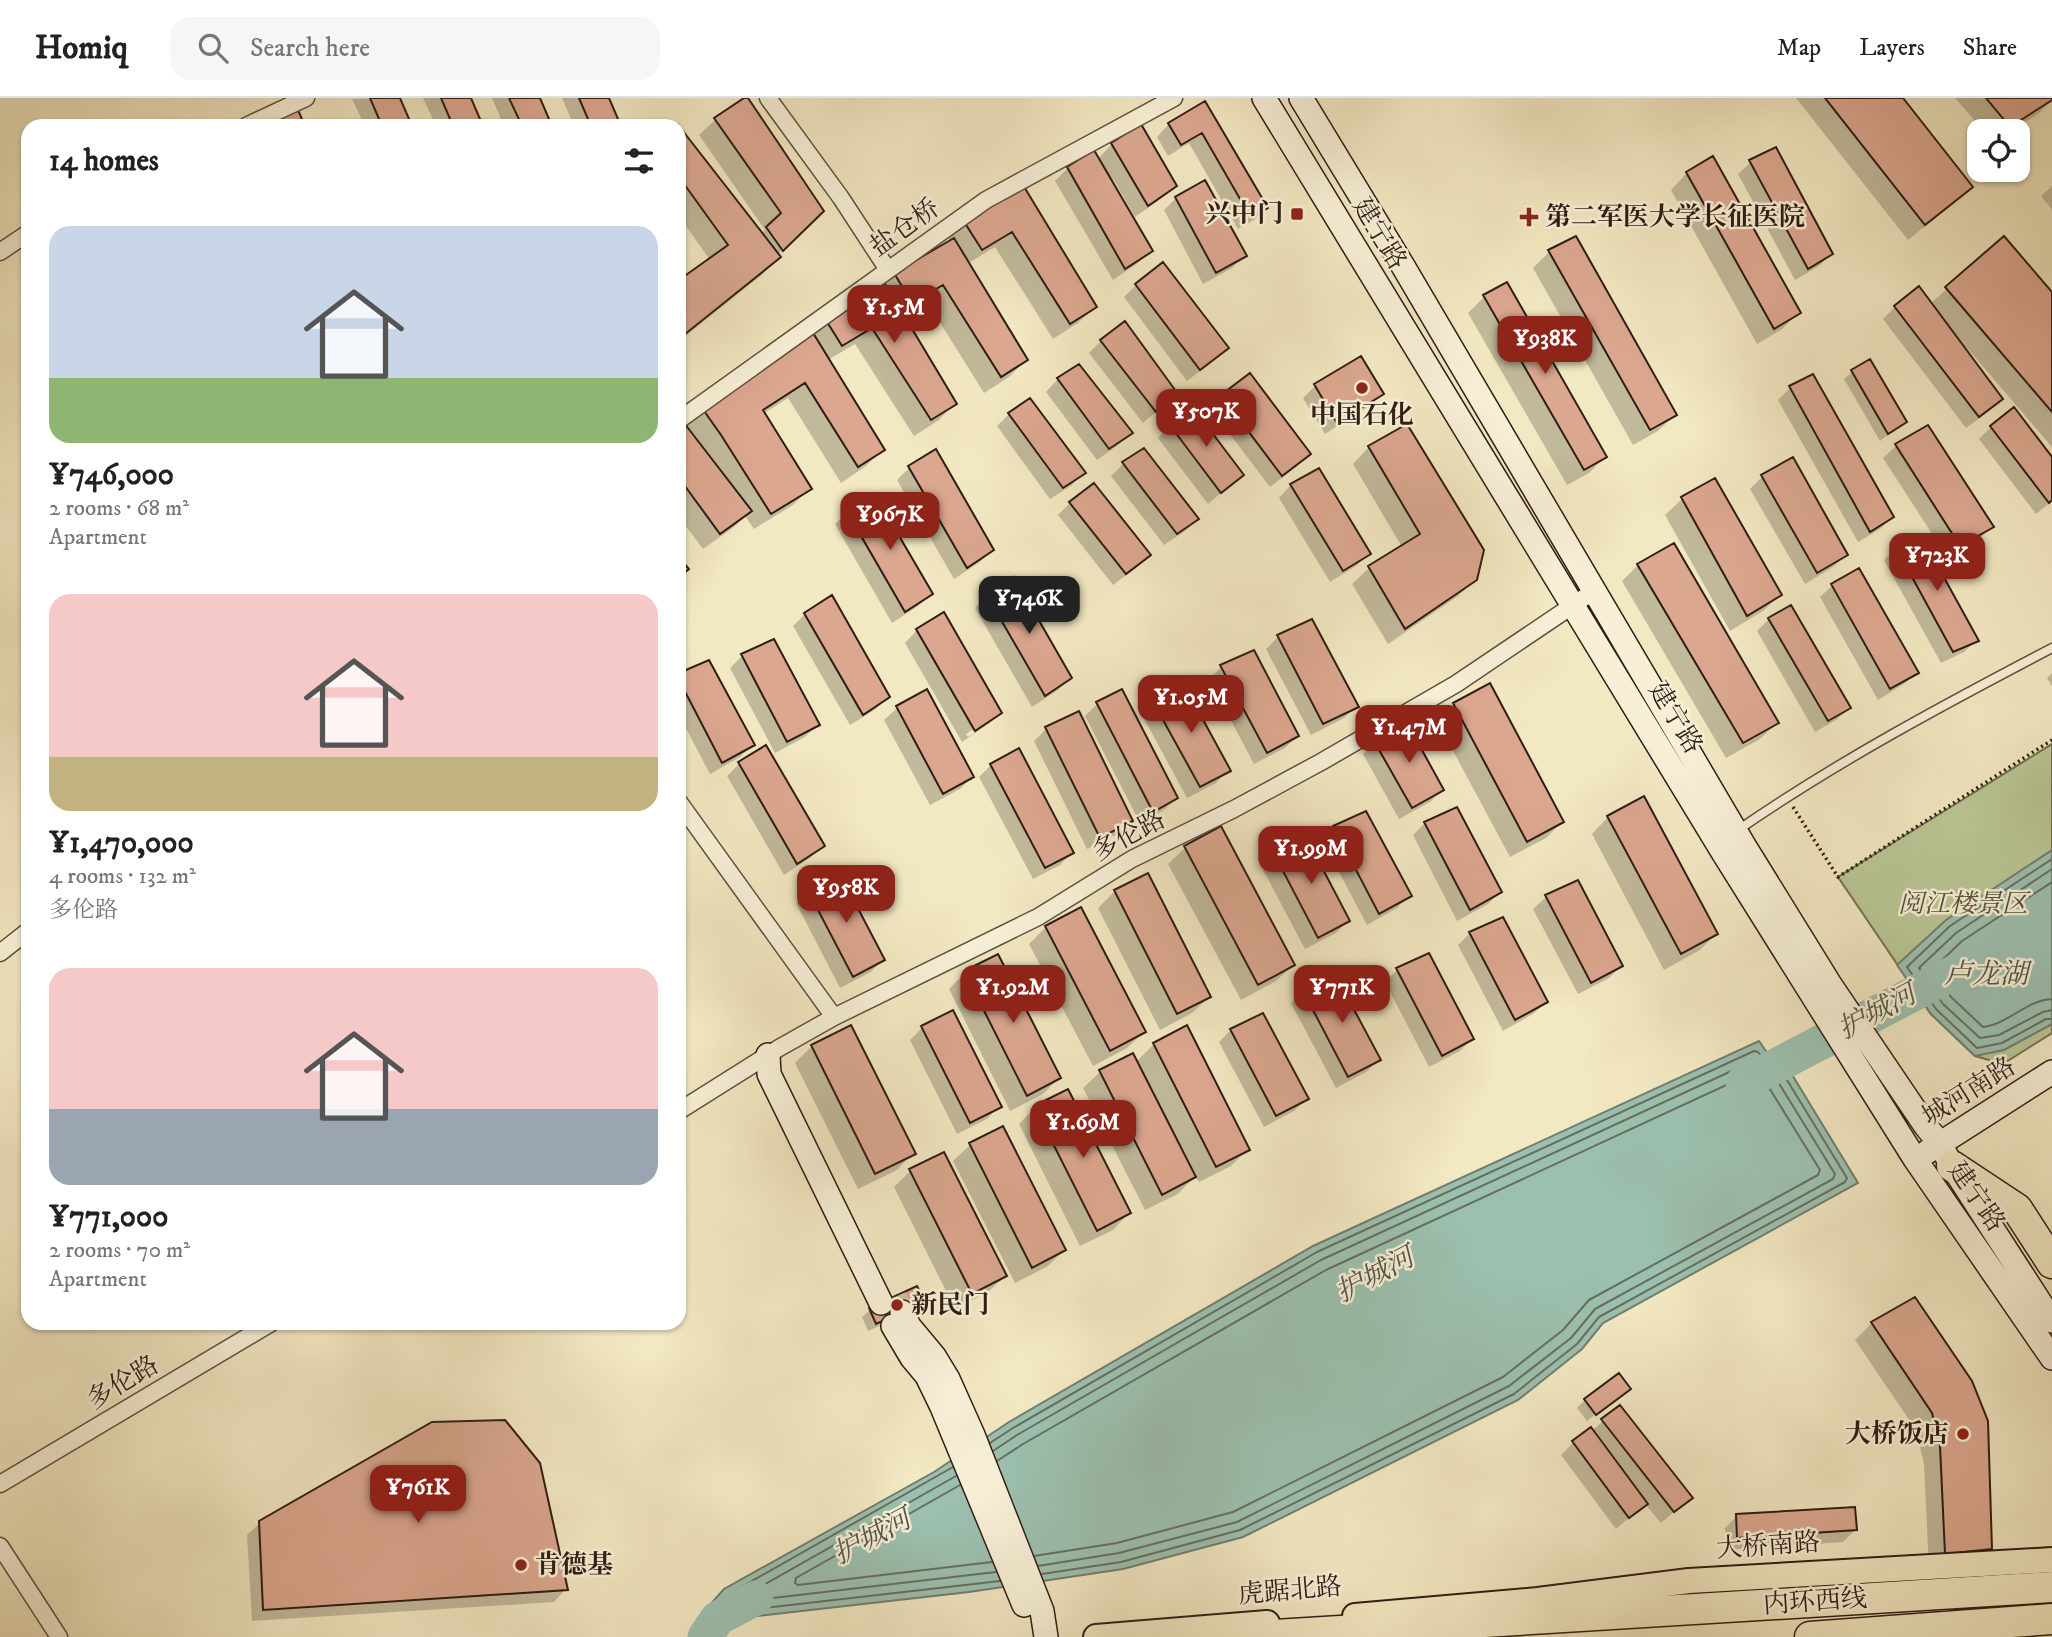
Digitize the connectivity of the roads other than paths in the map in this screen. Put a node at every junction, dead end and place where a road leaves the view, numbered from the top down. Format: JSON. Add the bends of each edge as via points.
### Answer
{"nodes":[{"id":1,"x":306,"y":98,"type":"edge"},
{"id":2,"x":768,"y":98,"type":"edge"},
{"id":3,"x":1174,"y":98,"type":"edge"},
{"id":4,"x":1264,"y":98,"type":"edge"},
{"id":5,"x":1301,"y":98,"type":"edge"},
{"id":6,"x":261,"y":119,"type":"edge"},
{"id":7,"x":21,"y":238,"type":"edge"},
{"id":8,"x":0,"y":252,"type":"edge"},
{"id":9,"x":888,"y":270,"type":"junction"},
{"id":10,"x":686,"y":415,"type":"edge"},
{"id":11,"x":1594,"y":591,"type":"junction"},
{"id":12,"x":1573,"y":606,"type":"junction"},
{"id":13,"x":2052,"y":648,"type":"edge"},
{"id":14,"x":686,"y":812,"type":"edge"},
{"id":15,"x":1735,"y":831,"type":"junction"},
{"id":16,"x":21,"y":936,"type":"edge"},
{"id":17,"x":0,"y":953,"type":"edge"},
{"id":18,"x":1820,"y":987,"type":"junction"},
{"id":19,"x":834,"y":1017,"type":"junction"},
{"id":20,"x":768,"y":1055,"type":"junction"},
{"id":21,"x":2052,"y":1072,"type":"edge"},
{"id":22,"x":686,"y":1107,"type":"edge"},
{"id":23,"x":1946,"y":1155,"type":"junction"},
{"id":24,"x":1915,"y":1159,"type":"junction"},
{"id":25,"x":2052,"y":1263,"type":"edge"},
{"id":26,"x":2052,"y":1321,"type":"edge"},
{"id":27,"x":259,"y":1330,"type":"edge"},
{"id":28,"x":2052,"y":1359,"type":"edge"},
{"id":29,"x":0,"y":1484,"type":"edge"},
{"id":30,"x":0,"y":1546,"type":"edge"},
{"id":31,"x":2052,"y":1560,"type":"edge"},
{"id":32,"x":2052,"y":1569,"type":"edge"},
{"id":33,"x":2052,"y":1587,"type":"edge"},
{"id":34,"x":2052,"y":1603,"type":"edge"},
{"id":35,"x":1488,"y":1605,"type":"junction"},
{"id":36,"x":2052,"y":1619,"type":"edge"},
{"id":37,"x":59,"y":1637,"type":"edge"},
{"id":38,"x":1045,"y":1637,"type":"edge"},
{"id":39,"x":1096,"y":1637,"type":"edge"},
{"id":40,"x":1242,"y":1637,"type":"edge"},
{"id":41,"x":1475,"y":1637,"type":"edge"},
{"id":42,"x":1810,"y":1637,"type":"edge"}],
"edges":[{"from":1,"to":6,"type":"street"},
{"from":2,"to":9,"type":"street"},
{"from":3,"to":9,"type":"street","name":"盐仓桥","via":[[986,200]]},
{"from":4,"to":12,"type":"main road","name":"建宁路"},
{"from":5,"to":11,"type":"main road","name":"建宁路"},
{"from":7,"to":8,"type":"street"},
{"from":9,"to":10,"type":"street","name":"盐仓桥"},
{"from":11,"to":12,"type":"street","name":"多伦路"},
{"from":11,"to":15,"type":"main road","name":"建宁路"},
{"from":12,"to":18,"type":"main road","name":"建宁路","via":[[1724,854]]},
{"from":12,"to":19,"type":"street","name":"多伦路","via":[[1456,684],[1321,762],[1132,859],[1038,917]]},
{"from":13,"to":15,"type":"lane","via":[[1921,717]]},
{"from":14,"to":19,"type":"street"},
{"from":15,"to":18,"type":"main road","name":"建宁路"},
{"from":16,"to":17,"type":"street"},
{"from":18,"to":23,"type":"main road","name":"建宁路"},
{"from":18,"to":24,"type":"main road","name":"建宁路"},
{"from":19,"to":20,"type":"street","name":"多伦路"},
{"from":20,"to":22,"type":"street","name":"多伦路"},
{"from":20,"to":38,"type":"main road","via":[[769,1074],[892,1307],[948,1379],[964,1439],[1027,1591],[1042,1611]]},
{"from":21,"to":23,"type":"main road","name":"城河南路"},
{"from":23,"to":24,"type":"main road","name":"城河南路"},
{"from":23,"to":25,"type":"highway","via":[[2017,1209]]},
{"from":23,"to":26,"type":"main road","name":"建宁路"},
{"from":24,"to":28,"type":"main road","name":"建宁路"},
{"from":27,"to":29,"type":"street","name":"多伦路"},
{"from":30,"to":37,"type":"street"},
{"from":31,"to":35,"type":"main road","name":"大桥南路","via":[[1689,1581]]},
{"from":32,"to":35,"type":"highway","via":[[1872,1579],[1540,1609]]},
{"from":33,"to":40,"type":"highway","name":"内环西线"},
{"from":34,"to":41,"type":"highway","name":"内环西线"},
{"from":35,"to":39,"type":"main road","name":"虎踞北路"},
{"from":36,"to":42,"type":"highway"}]}
